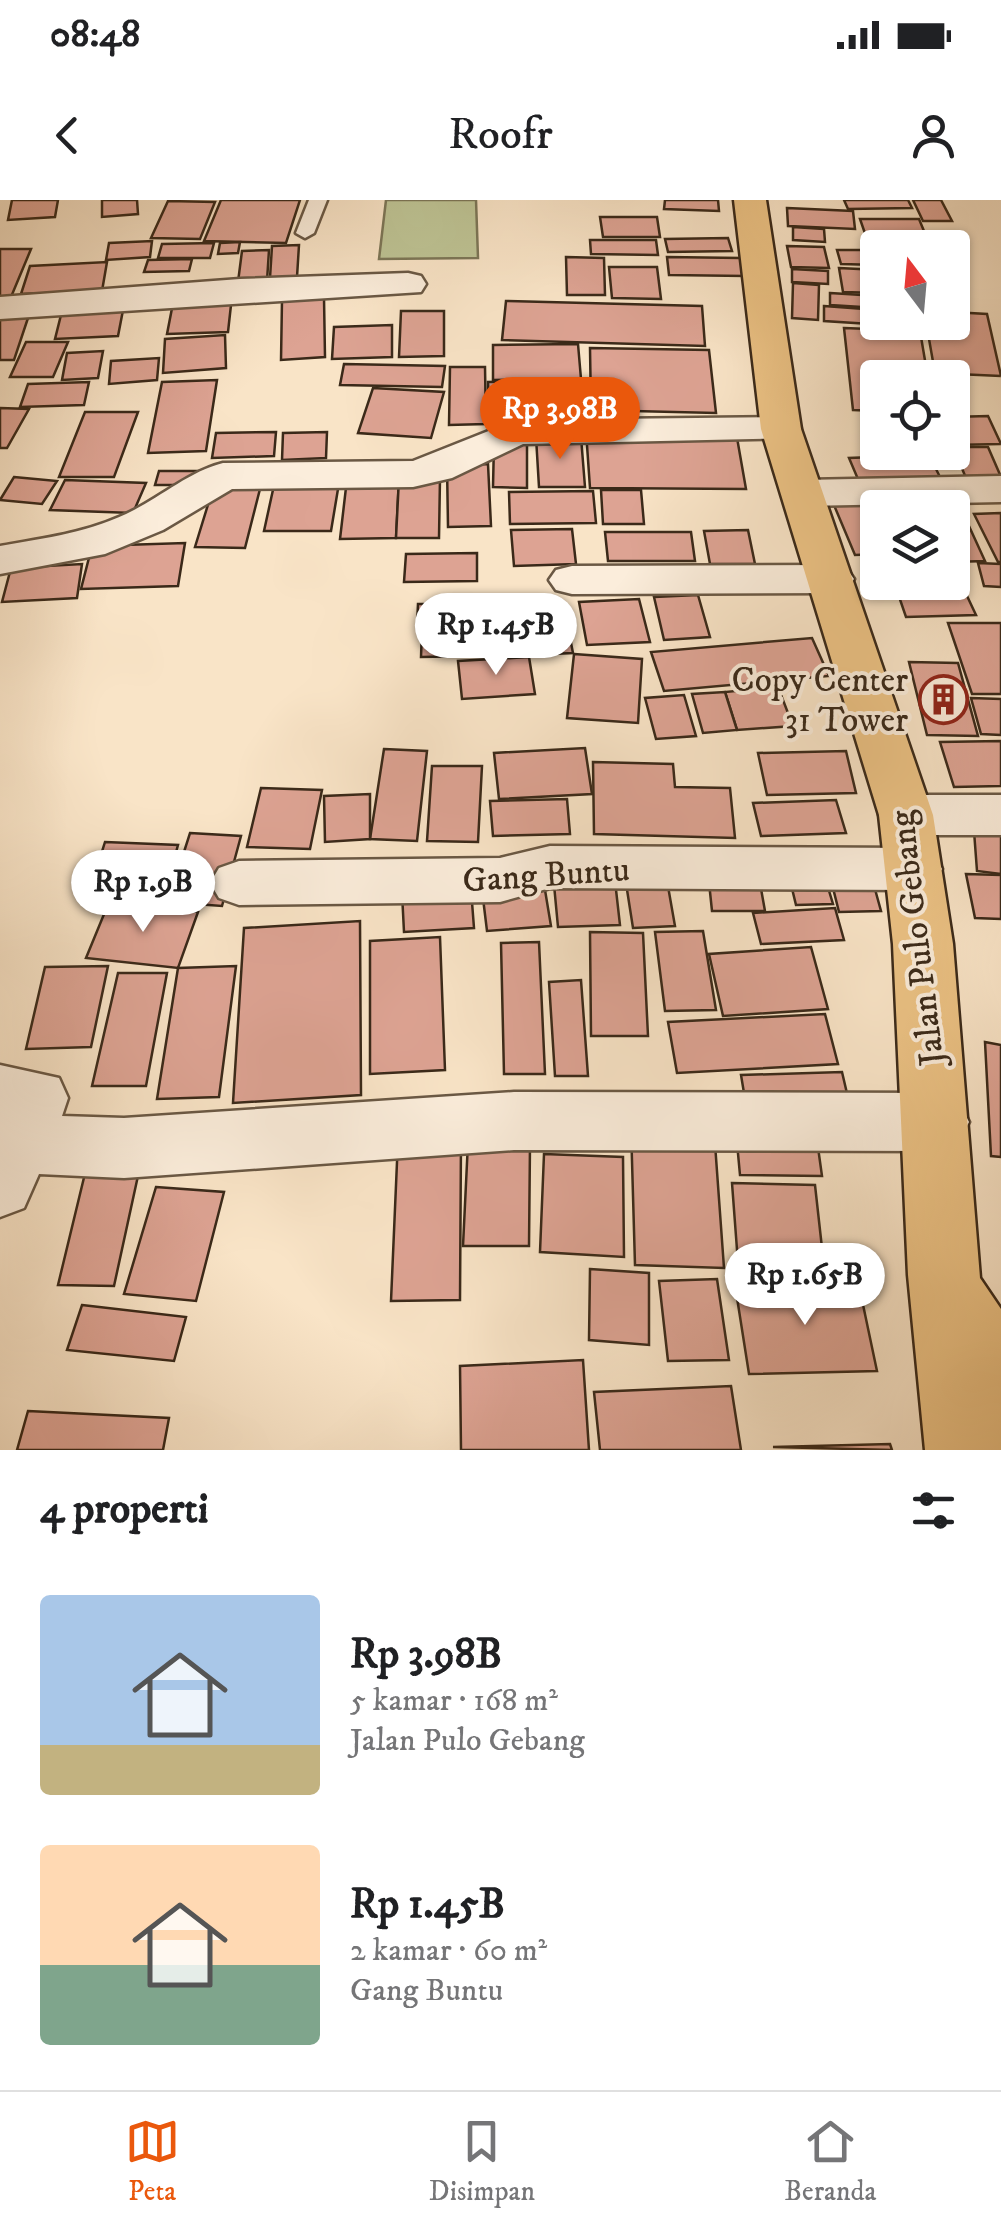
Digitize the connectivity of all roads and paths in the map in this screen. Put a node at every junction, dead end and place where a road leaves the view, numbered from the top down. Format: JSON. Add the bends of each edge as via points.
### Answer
{"nodes":[{"id":1,"x":318,"y":200,"type":"edge"},
{"id":2,"x":750,"y":200,"type":"edge"},
{"id":3,"x":306,"y":233,"type":"dead end"},
{"id":4,"x":408,"y":284,"type":"dead end"},
{"id":5,"x":0,"y":308,"type":"edge"},
{"id":6,"x":781,"y":429,"type":"junction"},
{"id":7,"x":1001,"y":490,"type":"edge"},
{"id":8,"x":804,"y":493,"type":"junction"},
{"id":9,"x":0,"y":560,"type":"edge"},
{"id":10,"x":831,"y":579,"type":"junction"},
{"id":11,"x":572,"y":580,"type":"dead end"},
{"id":12,"x":1001,"y":815,"type":"edge"},
{"id":13,"x":910,"y":842,"type":"junction"},
{"id":14,"x":238,"y":883,"type":"dead end"},
{"id":15,"x":936,"y":1122,"type":"junction"},
{"id":16,"x":6,"y":1141,"type":"edge"},
{"id":17,"x":944,"y":1275,"type":"junction"},
{"id":18,"x":1001,"y":1384,"type":"edge"},
{"id":19,"x":964,"y":1450,"type":"edge"}],
"edges":[{"from":1,"to":3,"type":"lane"},
{"from":2,"to":6,"type":"main road","name":"Jalan Pulo Gebang"},
{"from":4,"to":5,"type":"street"},
{"from":6,"to":8,"type":"main road","name":"Jalan Pulo Gebang"},
{"from":6,"to":9,"type":"street","via":[[516,432],[412,474],[223,476],[148,521],[89,544]]},
{"from":7,"to":8,"type":"street"},
{"from":8,"to":10,"type":"main road","name":"Jalan Pulo Gebang"},
{"from":10,"to":11,"type":"street"},
{"from":10,"to":13,"type":"main road","name":"Jalan Pulo Gebang"},
{"from":12,"to":13,"type":"street","name":"Gang Buntu"},
{"from":13,"to":14,"type":"street","name":"Gang Buntu","via":[[550,867],[500,880]]},
{"from":13,"to":15,"type":"main road","name":"Jalan Pulo Gebang"},
{"from":15,"to":16,"type":"street","via":[[514,1120],[124,1148]]},
{"from":15,"to":17,"type":"main road","name":"Jalan Pulo Gebang"},
{"from":17,"to":18,"type":"main road","name":"Jalan Pulo Gebang"},
{"from":17,"to":19,"type":"main road"}]}
